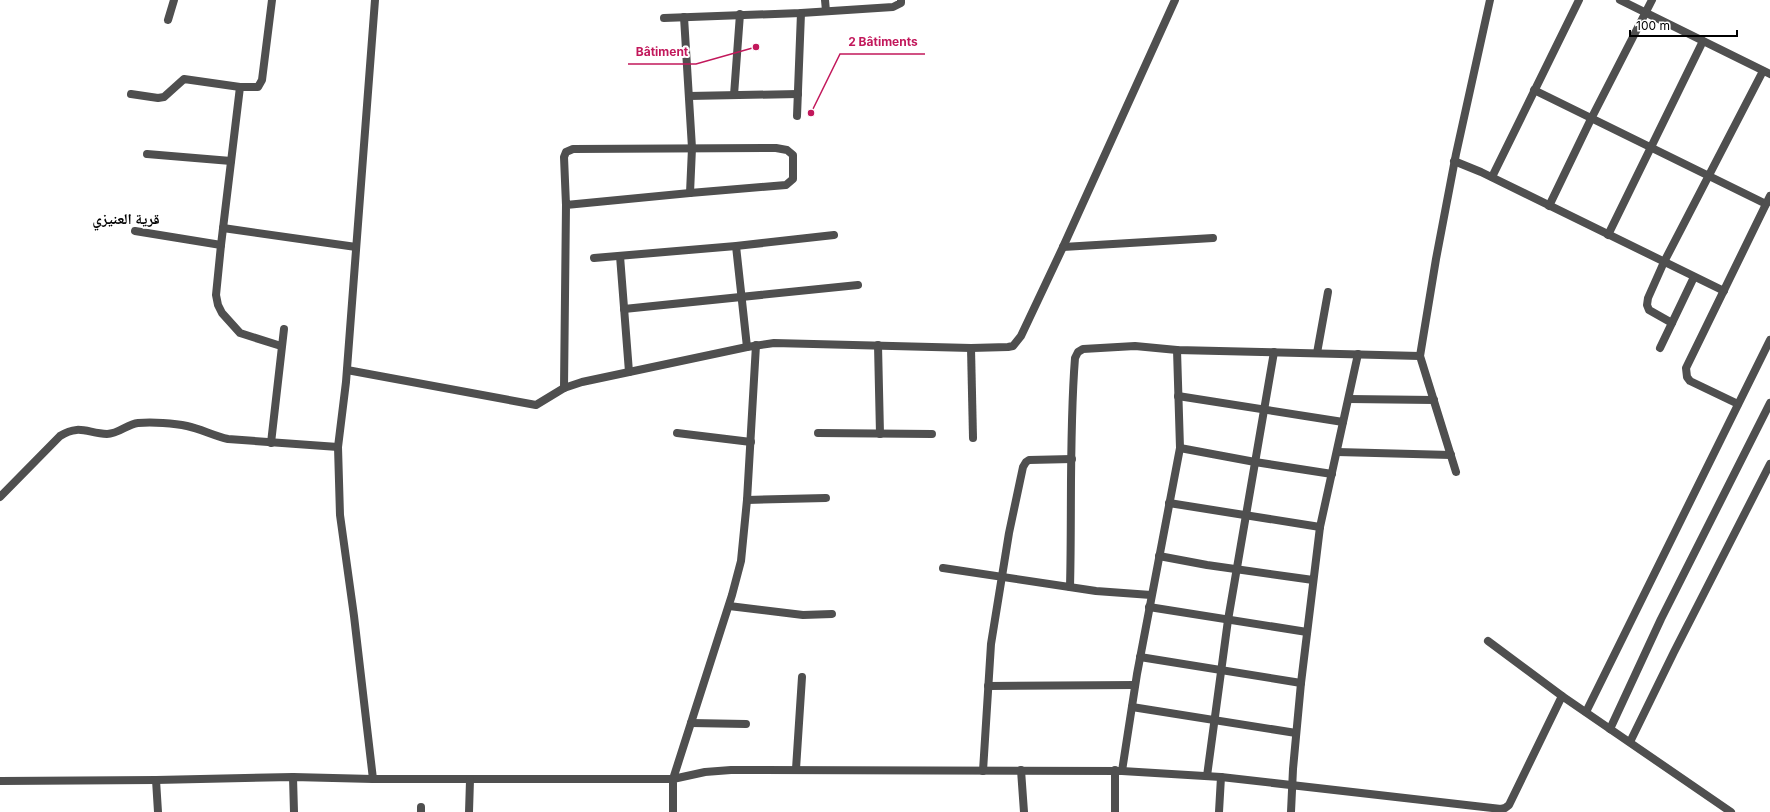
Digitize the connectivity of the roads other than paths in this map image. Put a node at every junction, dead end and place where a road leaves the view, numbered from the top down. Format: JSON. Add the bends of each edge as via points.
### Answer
{"nodes":[{"id":1,"x":174,"y":0,"type":"edge"},
{"id":2,"x":272,"y":0,"type":"edge"},
{"id":3,"x":375,"y":0,"type":"edge"},
{"id":4,"x":825,"y":0,"type":"edge"},
{"id":5,"x":901,"y":0,"type":"edge"},
{"id":6,"x":1175,"y":0,"type":"edge"},
{"id":7,"x":1490,"y":0,"type":"edge"},
{"id":8,"x":1579,"y":0,"type":"edge"},
{"id":9,"x":1620,"y":0,"type":"edge"},
{"id":10,"x":1652,"y":0,"type":"edge"},
{"id":11,"x":826,"y":11,"type":"junction"},
{"id":12,"x":801,"y":13,"type":"junction"},
{"id":13,"x":1646,"y":13,"type":"junction"},
{"id":14,"x":740,"y":14,"type":"junction"},
{"id":15,"x":684,"y":17,"type":"junction"},
{"id":16,"x":664,"y":18,"type":"dead end"},
{"id":17,"x":168,"y":20,"type":"dead end"},
{"id":18,"x":1703,"y":41,"type":"junction"},
{"id":19,"x":1767,"y":73,"type":"edge"},
{"id":20,"x":240,"y":87,"type":"junction"},
{"id":21,"x":1534,"y":90,"type":"junction"},
{"id":22,"x":130,"y":94,"type":"dead end"},
{"id":23,"x":798,"y":94,"type":"junction"},
{"id":24,"x":734,"y":95,"type":"junction"},
{"id":25,"x":689,"y":96,"type":"junction"},
{"id":26,"x":797,"y":116,"type":"dead end"},
{"id":27,"x":1591,"y":119,"type":"junction"},
{"id":28,"x":1650,"y":147,"type":"junction"},
{"id":29,"x":692,"y":148,"type":"junction"},
{"id":30,"x":147,"y":154,"type":"dead end"},
{"id":31,"x":231,"y":161,"type":"junction"},
{"id":32,"x":1454,"y":161,"type":"junction"},
{"id":33,"x":1710,"y":176,"type":"junction"},
{"id":34,"x":1492,"y":177,"type":"junction"},
{"id":35,"x":690,"y":193,"type":"junction"},
{"id":36,"x":1770,"y":196,"type":"edge"},
{"id":37,"x":1766,"y":204,"type":"junction"},
{"id":38,"x":566,"y":205,"type":"junction"},
{"id":39,"x":1549,"y":206,"type":"junction"},
{"id":40,"x":223,"y":228,"type":"junction"},
{"id":41,"x":136,"y":231,"type":"dead end"},
{"id":42,"x":834,"y":235,"type":"dead end"},
{"id":43,"x":1608,"y":235,"type":"junction"},
{"id":44,"x":1213,"y":238,"type":"dead end"},
{"id":45,"x":221,"y":245,"type":"junction"},
{"id":46,"x":736,"y":246,"type":"junction"},
{"id":47,"x":356,"y":247,"type":"junction"},
{"id":48,"x":1063,"y":247,"type":"junction"},
{"id":49,"x":620,"y":256,"type":"junction"},
{"id":50,"x":594,"y":258,"type":"dead end"},
{"id":51,"x":1664,"y":262,"type":"junction"},
{"id":52,"x":1694,"y":277,"type":"junction"},
{"id":53,"x":858,"y":285,"type":"dead end"},
{"id":54,"x":1724,"y":291,"type":"junction"},
{"id":55,"x":1328,"y":292,"type":"dead end"},
{"id":56,"x":742,"y":297,"type":"junction"},
{"id":57,"x":624,"y":309,"type":"junction"},
{"id":58,"x":1672,"y":323,"type":"junction"},
{"id":59,"x":284,"y":329,"type":"dead end"},
{"id":60,"x":1770,"y":340,"type":"edge"},
{"id":61,"x":756,"y":345,"type":"junction"},
{"id":62,"x":878,"y":345,"type":"junction"},
{"id":63,"x":281,"y":346,"type":"junction"},
{"id":64,"x":747,"y":347,"type":"junction"},
{"id":65,"x":971,"y":348,"type":"junction"},
{"id":66,"x":1660,"y":348,"type":"dead end"},
{"id":67,"x":1177,"y":350,"type":"junction"},
{"id":68,"x":1274,"y":352,"type":"junction"},
{"id":69,"x":1317,"y":353,"type":"junction"},
{"id":70,"x":1358,"y":354,"type":"junction"},
{"id":71,"x":1420,"y":356,"type":"junction"},
{"id":72,"x":347,"y":370,"type":"junction"},
{"id":73,"x":628,"y":372,"type":"junction"},
{"id":74,"x":564,"y":388,"type":"junction"},
{"id":75,"x":1178,"y":396,"type":"junction"},
{"id":76,"x":1349,"y":398,"type":"junction"},
{"id":77,"x":1434,"y":400,"type":"junction"},
{"id":78,"x":1738,"y":404,"type":"junction"},
{"id":79,"x":1770,"y":404,"type":"edge"},
{"id":80,"x":1264,"y":408,"type":"junction"},
{"id":81,"x":1343,"y":422,"type":"junction"},
{"id":82,"x":677,"y":433,"type":"dead end"},
{"id":83,"x":818,"y":433,"type":"dead end"},
{"id":84,"x":880,"y":434,"type":"junction"},
{"id":85,"x":932,"y":434,"type":"dead end"},
{"id":86,"x":974,"y":438,"type":"dead end"},
{"id":87,"x":751,"y":442,"type":"junction"},
{"id":88,"x":270,"y":443,"type":"junction"},
{"id":89,"x":338,"y":446,"type":"junction"},
{"id":90,"x":1180,"y":448,"type":"junction"},
{"id":91,"x":1337,"y":452,"type":"junction"},
{"id":92,"x":1451,"y":455,"type":"junction"},
{"id":93,"x":1072,"y":459,"type":"junction"},
{"id":94,"x":1255,"y":462,"type":"junction"},
{"id":95,"x":1770,"y":464,"type":"edge"},
{"id":96,"x":1456,"y":472,"type":"dead end"},
{"id":97,"x":1332,"y":474,"type":"junction"},
{"id":98,"x":0,"y":497,"type":"edge"},
{"id":99,"x":826,"y":498,"type":"dead end"},
{"id":100,"x":747,"y":500,"type":"junction"},
{"id":101,"x":1169,"y":503,"type":"junction"},
{"id":102,"x":1246,"y":514,"type":"junction"},
{"id":103,"x":1320,"y":527,"type":"junction"},
{"id":104,"x":1159,"y":556,"type":"junction"},
{"id":105,"x":943,"y":568,"type":"dead end"},
{"id":106,"x":1237,"y":568,"type":"junction"},
{"id":107,"x":1003,"y":576,"type":"junction"},
{"id":108,"x":1314,"y":580,"type":"junction"},
{"id":109,"x":1070,"y":586,"type":"junction"},
{"id":110,"x":1151,"y":595,"type":"junction"},
{"id":111,"x":729,"y":606,"type":"junction"},
{"id":112,"x":1149,"y":607,"type":"junction"},
{"id":113,"x":832,"y":614,"type":"dead end"},
{"id":114,"x":1228,"y":620,"type":"junction"},
{"id":115,"x":1307,"y":632,"type":"junction"},
{"id":116,"x":1488,"y":641,"type":"dead end"},
{"id":117,"x":1140,"y":657,"type":"junction"},
{"id":118,"x":1221,"y":671,"type":"junction"},
{"id":119,"x":802,"y":677,"type":"dead end"},
{"id":120,"x":1301,"y":683,"type":"junction"},
{"id":121,"x":1135,"y":685,"type":"junction"},
{"id":122,"x":988,"y":686,"type":"junction"},
{"id":123,"x":1562,"y":696,"type":"junction"},
{"id":124,"x":1132,"y":707,"type":"junction"},
{"id":125,"x":1586,"y":712,"type":"junction"},
{"id":126,"x":1214,"y":721,"type":"junction"},
{"id":127,"x":691,"y":723,"type":"junction"},
{"id":128,"x":746,"y":724,"type":"dead end"},
{"id":129,"x":1610,"y":729,"type":"junction"},
{"id":130,"x":1296,"y":733,"type":"junction"},
{"id":131,"x":1630,"y":742,"type":"junction"},
{"id":132,"x":796,"y":769,"type":"junction"},
{"id":133,"x":1021,"y":770,"type":"junction"},
{"id":134,"x":1118,"y":770,"type":"junction"},
{"id":135,"x":983,"y":771,"type":"junction"},
{"id":136,"x":1207,"y":776,"type":"junction"},
{"id":137,"x":293,"y":777,"type":"junction"},
{"id":138,"x":1221,"y":777,"type":"junction"},
{"id":139,"x":373,"y":779,"type":"junction"},
{"id":140,"x":673,"y":779,"type":"junction"},
{"id":141,"x":156,"y":780,"type":"junction"},
{"id":142,"x":470,"y":780,"type":"junction"},
{"id":143,"x":0,"y":781,"type":"edge"},
{"id":144,"x":1292,"y":785,"type":"junction"},
{"id":145,"x":158,"y":812,"type":"edge"},
{"id":146,"x":294,"y":812,"type":"edge"},
{"id":147,"x":469,"y":812,"type":"edge"},
{"id":148,"x":673,"y":812,"type":"edge"},
{"id":149,"x":1024,"y":812,"type":"edge"},
{"id":150,"x":1115,"y":812,"type":"edge"},
{"id":151,"x":1219,"y":812,"type":"edge"},
{"id":152,"x":1292,"y":812,"type":"edge"},
{"id":153,"x":1731,"y":812,"type":"edge"}],
"edges":[{"from":1,"to":17,"type":"street"},
{"from":2,"to":20,"type":"street","via":[[262,80],[258,87]]},
{"from":3,"to":47,"type":"street"},
{"from":4,"to":11,"type":"street"},
{"from":5,"to":11,"type":"street","via":[[901,3],[893,7]]},
{"from":6,"to":48,"type":"street"},
{"from":7,"to":32,"type":"street"},
{"from":8,"to":21,"type":"street"},
{"from":9,"to":13,"type":"street"},
{"from":10,"to":13,"type":"street"},
{"from":11,"to":12,"type":"street"},
{"from":12,"to":14,"type":"street"},
{"from":12,"to":23,"type":"street"},
{"from":13,"to":18,"type":"street"},
{"from":13,"to":27,"type":"street"},
{"from":14,"to":15,"type":"street"},
{"from":14,"to":24,"type":"street"},
{"from":15,"to":16,"type":"street"},
{"from":15,"to":25,"type":"street"},
{"from":18,"to":19,"type":"street"},
{"from":18,"to":28,"type":"street"},
{"from":19,"to":33,"type":"street"},
{"from":20,"to":22,"type":"street","via":[[184,79],[164,97]]},
{"from":20,"to":31,"type":"street"},
{"from":21,"to":27,"type":"street"},
{"from":21,"to":34,"type":"street"},
{"from":23,"to":24,"type":"street"},
{"from":23,"to":26,"type":"street"},
{"from":24,"to":25,"type":"street"},
{"from":25,"to":29,"type":"street"},
{"from":27,"to":28,"type":"street"},
{"from":27,"to":39,"type":"street"},
{"from":28,"to":33,"type":"street"},
{"from":28,"to":43,"type":"street"},
{"from":29,"to":35,"type":"street"},
{"from":29,"to":35,"type":"street","via":[[787,150],[793,155],[793,179],[789,184],[781,186]]},
{"from":29,"to":38,"type":"street","via":[[570,150],[564,157]]},
{"from":30,"to":31,"type":"street"},
{"from":31,"to":40,"type":"street"},
{"from":32,"to":34,"type":"street"},
{"from":32,"to":71,"type":"street"},
{"from":33,"to":37,"type":"street"},
{"from":33,"to":51,"type":"street"},
{"from":34,"to":39,"type":"street"},
{"from":35,"to":38,"type":"street"},
{"from":36,"to":37,"type":"street"},
{"from":37,"to":54,"type":"street"},
{"from":38,"to":74,"type":"street"},
{"from":39,"to":43,"type":"street"},
{"from":40,"to":45,"type":"street"},
{"from":40,"to":47,"type":"street"},
{"from":41,"to":45,"type":"street"},
{"from":42,"to":46,"type":"street"},
{"from":43,"to":51,"type":"street"},
{"from":44,"to":48,"type":"street"},
{"from":45,"to":63,"type":"street","via":[[216,296],[222,313],[240,333]]},
{"from":46,"to":49,"type":"street"},
{"from":46,"to":56,"type":"street"},
{"from":47,"to":72,"type":"street"},
{"from":48,"to":65,"type":"street","via":[[1017,342],[1008,347]]},
{"from":49,"to":50,"type":"street"},
{"from":49,"to":57,"type":"street"},
{"from":51,"to":52,"type":"street"},
{"from":51,"to":58,"type":"street","via":[[1647,305],[1649,310]]},
{"from":52,"to":54,"type":"street"},
{"from":52,"to":58,"type":"street"},
{"from":53,"to":56,"type":"street"},
{"from":54,"to":78,"type":"street","via":[[1685,373],[1690,381]]},
{"from":55,"to":69,"type":"street"},
{"from":56,"to":57,"type":"street"},
{"from":56,"to":64,"type":"street"},
{"from":57,"to":73,"type":"street"},
{"from":58,"to":66,"type":"street"},
{"from":59,"to":63,"type":"street"},
{"from":60,"to":78,"type":"street"},
{"from":61,"to":62,"type":"street"},
{"from":61,"to":64,"type":"street"},
{"from":61,"to":87,"type":"street"},
{"from":62,"to":65,"type":"street"},
{"from":62,"to":84,"type":"street"},
{"from":63,"to":88,"type":"street"},
{"from":64,"to":73,"type":"street"},
{"from":65,"to":86,"type":"street"},
{"from":67,"to":68,"type":"street"},
{"from":67,"to":75,"type":"street"},
{"from":67,"to":93,"type":"street","via":[[1135,346],[1083,349],[1078,352],[1074,368]]},
{"from":68,"to":69,"type":"street"},
{"from":68,"to":80,"type":"street"},
{"from":69,"to":70,"type":"street"},
{"from":70,"to":71,"type":"street"},
{"from":70,"to":76,"type":"street"},
{"from":71,"to":77,"type":"street"},
{"from":72,"to":74,"type":"street","via":[[536,405]]},
{"from":72,"to":89,"type":"street"},
{"from":73,"to":74,"type":"street"},
{"from":75,"to":80,"type":"street"},
{"from":75,"to":90,"type":"street"},
{"from":76,"to":77,"type":"street"},
{"from":76,"to":81,"type":"street"},
{"from":77,"to":92,"type":"street"},
{"from":78,"to":125,"type":"street"},
{"from":79,"to":129,"type":"street"},
{"from":80,"to":81,"type":"street"},
{"from":80,"to":94,"type":"street"},
{"from":81,"to":91,"type":"street"},
{"from":82,"to":87,"type":"street"},
{"from":83,"to":84,"type":"street"},
{"from":84,"to":85,"type":"street"},
{"from":87,"to":100,"type":"street"},
{"from":88,"to":89,"type":"street"},
{"from":88,"to":98,"type":"street","via":[[221,438],[187,426],[136,423],[115,433],[106,434],[79,429],[60,436]]},
{"from":89,"to":139,"type":"street","via":[[340,515]]},
{"from":90,"to":94,"type":"street"},
{"from":90,"to":101,"type":"street"},
{"from":91,"to":92,"type":"street"},
{"from":91,"to":97,"type":"street"},
{"from":92,"to":96,"type":"street"},
{"from":93,"to":107,"type":"street","via":[[1026,462],[1023,467],[1009,532]]},
{"from":93,"to":109,"type":"street"},
{"from":94,"to":97,"type":"street"},
{"from":94,"to":102,"type":"street"},
{"from":95,"to":131,"type":"street"},
{"from":97,"to":103,"type":"street"},
{"from":99,"to":100,"type":"street"},
{"from":100,"to":111,"type":"street","via":[[741,561]]},
{"from":101,"to":102,"type":"street"},
{"from":101,"to":104,"type":"street"},
{"from":102,"to":103,"type":"street"},
{"from":102,"to":106,"type":"street"},
{"from":103,"to":108,"type":"street"},
{"from":104,"to":106,"type":"street"},
{"from":104,"to":110,"type":"street"},
{"from":105,"to":107,"type":"street"},
{"from":106,"to":108,"type":"street"},
{"from":106,"to":114,"type":"street"},
{"from":107,"to":109,"type":"street"},
{"from":107,"to":122,"type":"street","via":[[991,644]]},
{"from":108,"to":115,"type":"street"},
{"from":109,"to":110,"type":"street","via":[[1096,592]]},
{"from":110,"to":112,"type":"street"},
{"from":111,"to":113,"type":"street","via":[[803,615]]},
{"from":111,"to":127,"type":"street"},
{"from":112,"to":114,"type":"street"},
{"from":112,"to":117,"type":"street"},
{"from":114,"to":115,"type":"street"},
{"from":114,"to":118,"type":"street"},
{"from":115,"to":120,"type":"street"},
{"from":116,"to":123,"type":"street"},
{"from":117,"to":118,"type":"street"},
{"from":117,"to":121,"type":"street"},
{"from":118,"to":120,"type":"street"},
{"from":118,"to":126,"type":"street"},
{"from":119,"to":132,"type":"street"},
{"from":120,"to":130,"type":"street"},
{"from":121,"to":122,"type":"street"},
{"from":121,"to":124,"type":"street"},
{"from":122,"to":135,"type":"street"},
{"from":123,"to":125,"type":"street"},
{"from":123,"to":144,"type":"street","via":[[1505,808]]},
{"from":124,"to":126,"type":"street"},
{"from":124,"to":134,"type":"street"},
{"from":125,"to":129,"type":"street"},
{"from":126,"to":130,"type":"street"},
{"from":126,"to":136,"type":"street"},
{"from":127,"to":128,"type":"street"},
{"from":127,"to":140,"type":"street"},
{"from":129,"to":131,"type":"street"},
{"from":130,"to":144,"type":"street"},
{"from":131,"to":153,"type":"street"},
{"from":132,"to":135,"type":"street"},
{"from":132,"to":140,"type":"street","via":[[717,770]]},
{"from":133,"to":134,"type":"street"},
{"from":133,"to":135,"type":"street"},
{"from":133,"to":149,"type":"street"},
{"from":134,"to":136,"type":"street"},
{"from":134,"to":150,"type":"street"},
{"from":136,"to":138,"type":"street"},
{"from":137,"to":139,"type":"street"},
{"from":137,"to":141,"type":"street"},
{"from":137,"to":146,"type":"street"},
{"from":138,"to":144,"type":"street"},
{"from":138,"to":151,"type":"street"},
{"from":139,"to":142,"type":"street"},
{"from":140,"to":142,"type":"street"},
{"from":140,"to":148,"type":"street"},
{"from":141,"to":143,"type":"street"},
{"from":141,"to":145,"type":"street"},
{"from":142,"to":147,"type":"street"},
{"from":144,"to":152,"type":"street"}]}
